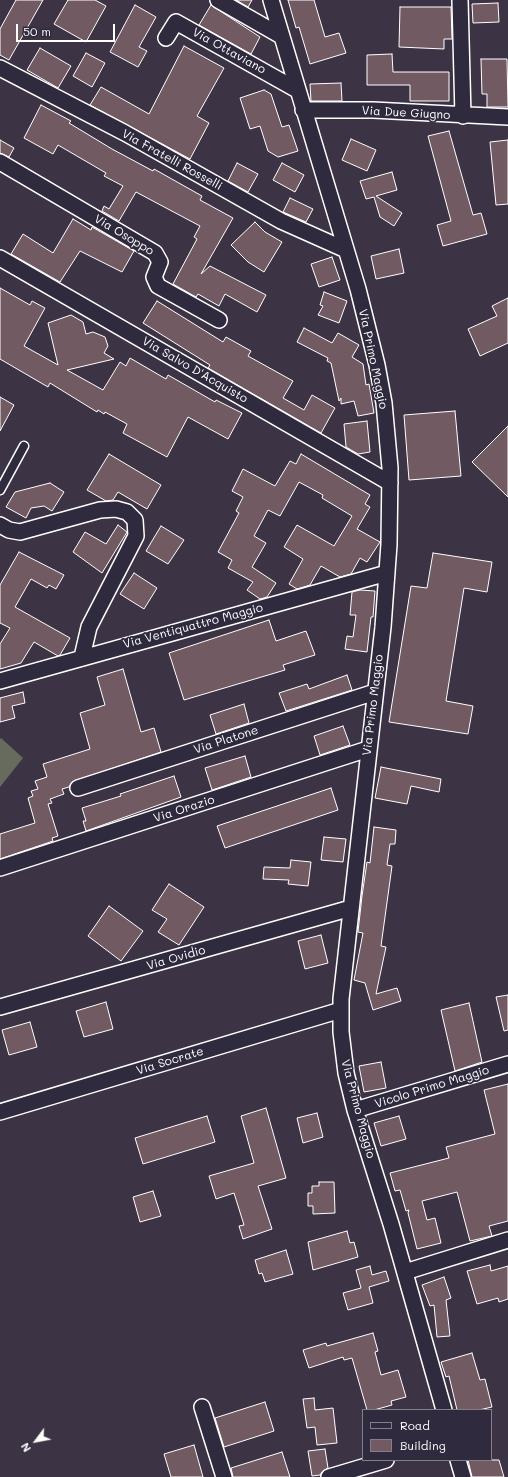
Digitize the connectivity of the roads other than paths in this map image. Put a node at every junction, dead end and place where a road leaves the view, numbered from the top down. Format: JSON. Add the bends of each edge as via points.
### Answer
{"nodes":[{"id":1,"x":218,"y":0,"type":"edge"},
{"id":2,"x":271,"y":0,"type":"edge"},
{"id":3,"x":460,"y":0,"type":"edge"},
{"id":4,"x":281,"y":36,"type":"junction"},
{"id":5,"x":166,"y":38,"type":"dead end"},
{"id":6,"x":0,"y":68,"type":"edge"},
{"id":7,"x":297,"y":90,"type":"junction"},
{"id":8,"x":303,"y":110,"type":"junction"},
{"id":9,"x":464,"y":116,"type":"junction"},
{"id":10,"x":508,"y":117,"type":"edge"},
{"id":11,"x":0,"y":162,"type":"edge"},
{"id":12,"x":346,"y":250,"type":"junction"},
{"id":13,"x":0,"y":258,"type":"edge"},
{"id":14,"x":219,"y":320,"type":"dead end"},
{"id":15,"x":24,"y":446,"type":"dead end"},
{"id":16,"x":390,"y":483,"type":"junction"},
{"id":17,"x":0,"y":490,"type":"edge"},
{"id":18,"x":0,"y":526,"type":"edge"},
{"id":19,"x":387,"y":572,"type":"junction"},
{"id":20,"x":82,"y":657,"type":"junction"},
{"id":21,"x":0,"y":681,"type":"edge"},
{"id":22,"x":375,"y":692,"type":"junction"},
{"id":23,"x":368,"y":749,"type":"junction"},
{"id":24,"x":78,"y":788,"type":"dead end"},
{"id":25,"x":0,"y":868,"type":"edge"},
{"id":26,"x":351,"y":908,"type":"junction"},
{"id":27,"x":0,"y":1007,"type":"edge"},
{"id":28,"x":340,"y":1010,"type":"junction"},
{"id":29,"x":508,"y":1064,"type":"edge"},
{"id":30,"x":355,"y":1110,"type":"junction"},
{"id":31,"x":0,"y":1112,"type":"edge"},
{"id":32,"x":508,"y":1240,"type":"edge"},
{"id":33,"x":405,"y":1272,"type":"junction"},
{"id":34,"x":202,"y":1408,"type":"dead end"},
{"id":35,"x":444,"y":1409,"type":"edge"},
{"id":36,"x":383,"y":1461,"type":"edge"},
{"id":37,"x":458,"y":1461,"type":"edge"},
{"id":38,"x":224,"y":1477,"type":"edge"},
{"id":39,"x":329,"y":1477,"type":"edge"},
{"id":40,"x":463,"y":1477,"type":"edge"}],
"edges":[{"from":1,"to":4,"type":"street"},
{"from":2,"to":4,"type":"street","name":"Via Primo Maggio"},
{"from":3,"to":9,"type":"street"},
{"from":4,"to":7,"type":"street","name":"Via Primo Maggio"},
{"from":5,"to":7,"type":"street","name":"Via Ottaviano","via":[[176,22]]},
{"from":6,"to":12,"type":"street","name":"Via Fratelli Rosselli","via":[[125,133],[285,223]]},
{"from":7,"to":8,"type":"street","name":"Via Primo Maggio"},
{"from":8,"to":9,"type":"street","name":"Via Due Giugno","via":[[373,110]]},
{"from":8,"to":12,"type":"street","name":"Via Primo Maggio"},
{"from":9,"to":10,"type":"street","name":"Via Due Giugno"},
{"from":11,"to":14,"type":"street","name":"Via Osoppo","via":[[155,253],[160,262],[154,277],[158,286]]},
{"from":12,"to":16,"type":"street","name":"Via Primo Maggio","via":[[381,384],[387,425]]},
{"from":13,"to":16,"type":"street","name":"Via Salvo D'Acquisto"},
{"from":15,"to":17,"type":"lane"},
{"from":16,"to":19,"type":"street","name":"Via Primo Maggio"},
{"from":18,"to":20,"type":"street","via":[[20,532],[100,510],[116,509],[127,512],[135,520],[137,528],[134,539],[89,627]]},
{"from":19,"to":20,"type":"street","name":"Via Ventiquattro Maggio"},
{"from":19,"to":22,"type":"street","name":"Via Primo Maggio"},
{"from":20,"to":21,"type":"street","name":"Via Ventiquattro Maggio"},
{"from":22,"to":23,"type":"street","name":"Via Primo Maggio"},
{"from":22,"to":24,"type":"street","name":"Via Platone"},
{"from":23,"to":25,"type":"street","name":"Via Orazio"},
{"from":23,"to":26,"type":"street","name":"Via Primo Maggio"},
{"from":26,"to":27,"type":"street","name":"Via Ovidio"},
{"from":26,"to":28,"type":"street","name":"Via Primo Maggio"},
{"from":28,"to":30,"type":"street","name":"Via Primo Maggio","via":[[344,1063]]},
{"from":28,"to":31,"type":"street","name":"Via Socrate"},
{"from":29,"to":30,"type":"street","name":"Vicolo Primo Maggio"},
{"from":30,"to":33,"type":"street","name":"Via Primo Maggio"},
{"from":32,"to":33,"type":"street"},
{"from":33,"to":35,"type":"street","name":"Via Primo Maggio"},
{"from":34,"to":38,"type":"street"},
{"from":36,"to":39,"type":"street"},
{"from":37,"to":40,"type":"street"}]}
